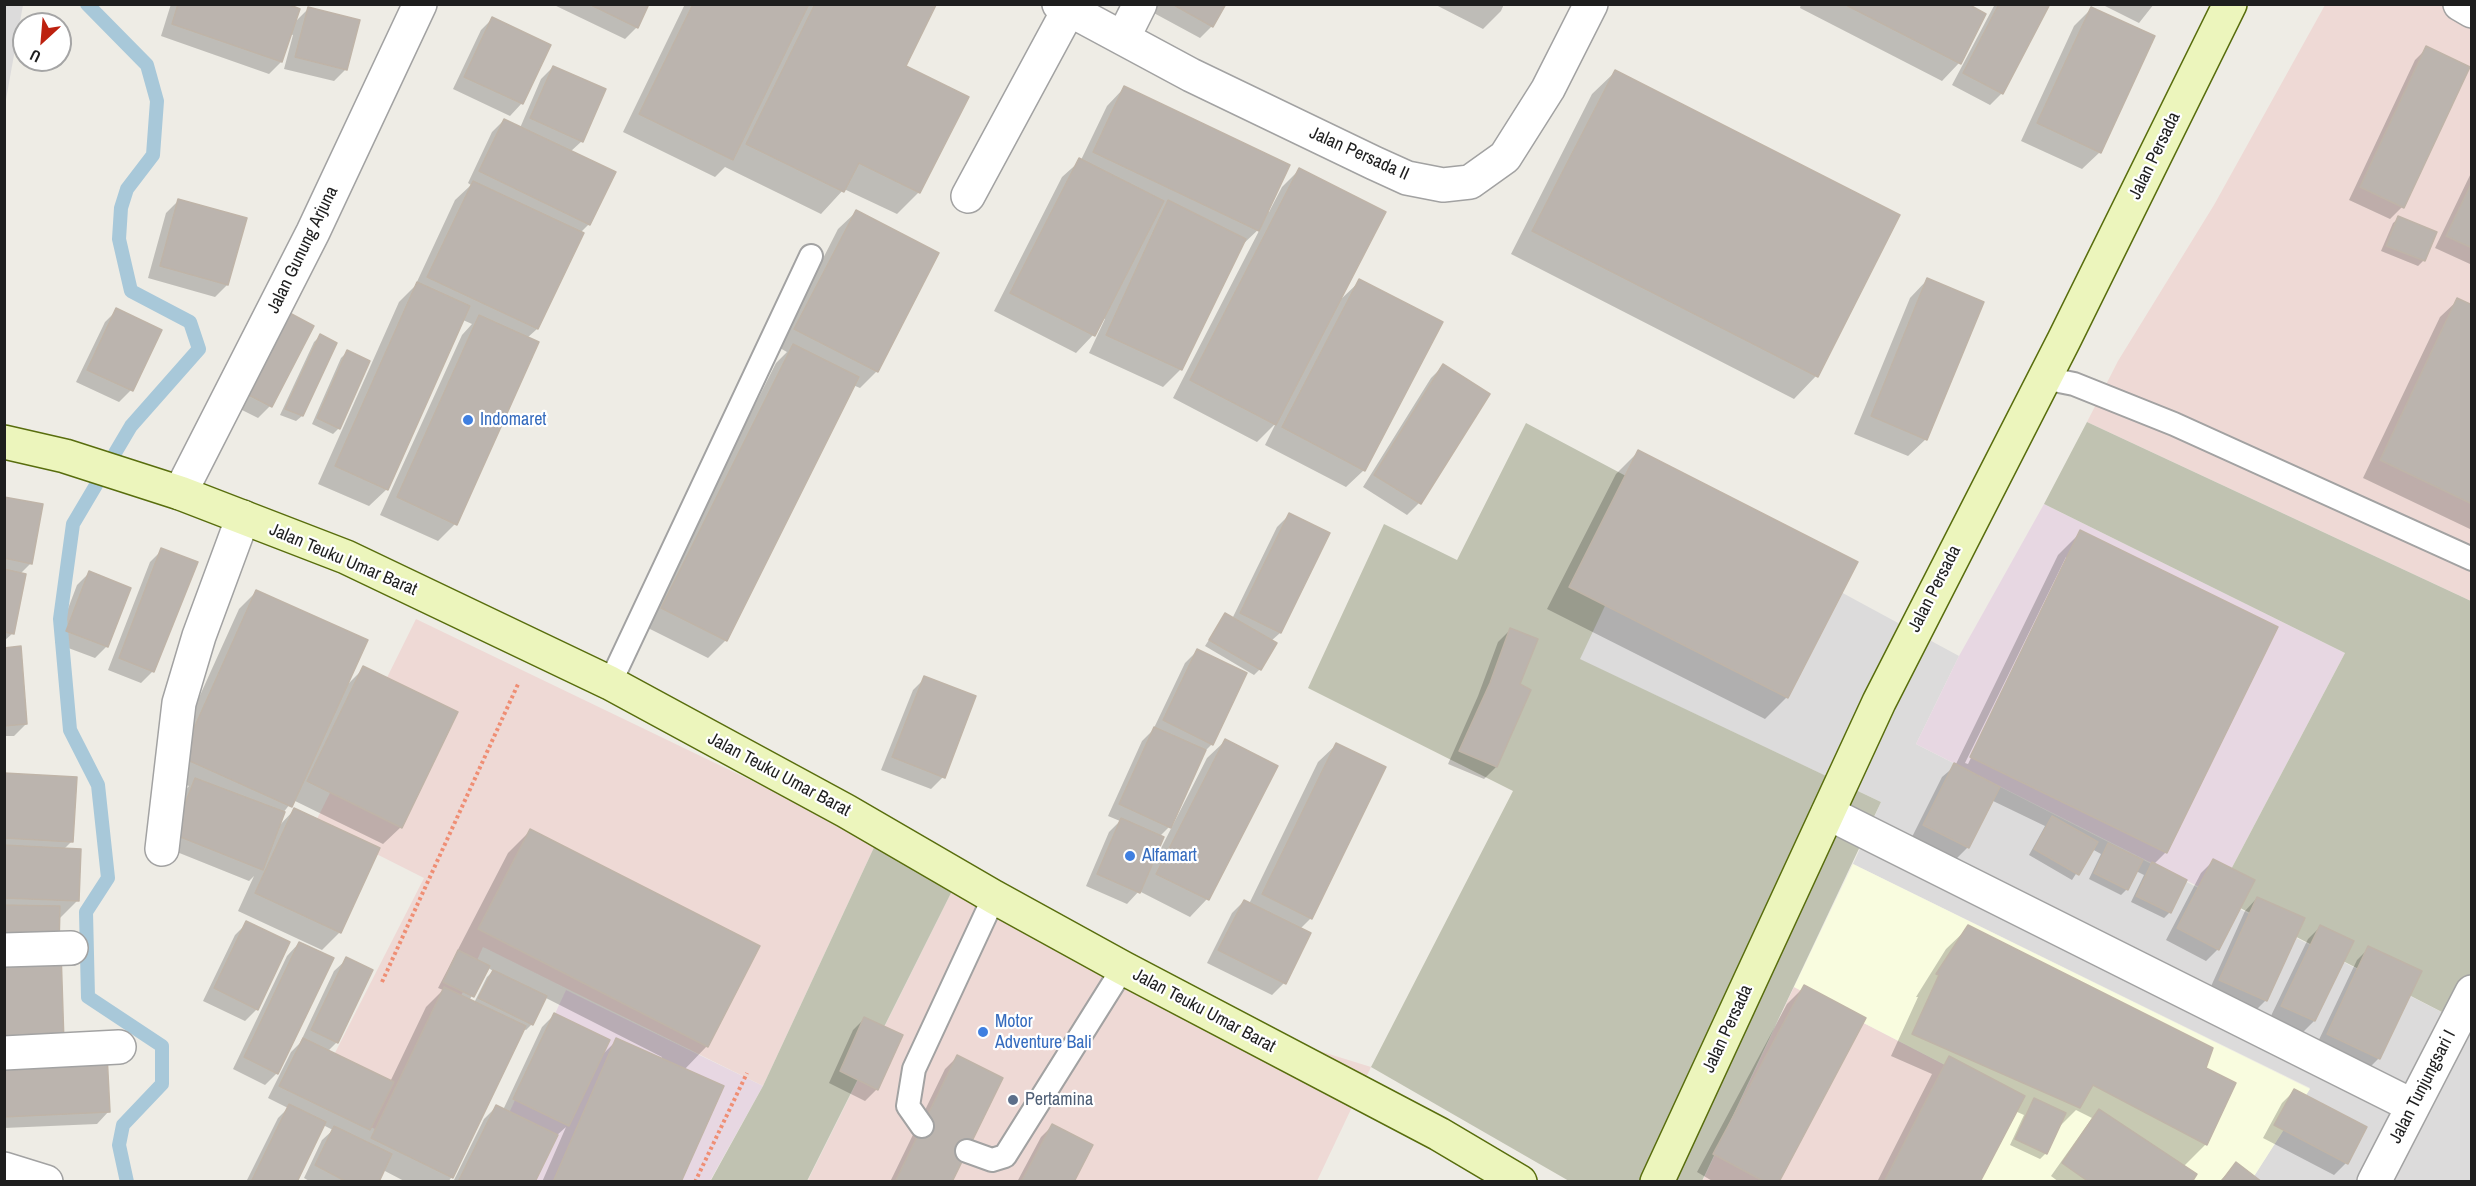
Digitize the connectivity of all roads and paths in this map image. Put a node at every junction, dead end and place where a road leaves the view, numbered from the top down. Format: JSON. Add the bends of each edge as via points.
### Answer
{"nodes":[{"id":1,"x":420,"y":4,"type":"edge"},
{"id":2,"x":1140,"y":4,"type":"edge"},
{"id":3,"x":1591,"y":4,"type":"edge"},
{"id":4,"x":2230,"y":4,"type":"edge"},
{"id":5,"x":2460,"y":4,"type":"edge"},
{"id":6,"x":1064,"y":7,"type":"edge"},
{"id":7,"x":2472,"y":11,"type":"edge"},
{"id":8,"x":1123,"y":38,"type":"junction"},
{"id":9,"x":968,"y":196,"type":"dead end"},
{"id":10,"x":811,"y":256,"type":"dead end"},
{"id":11,"x":2044,"y":378,"type":"junction"},
{"id":12,"x":4,"y":442,"type":"edge"},
{"id":13,"x":169,"y":490,"type":"junction"},
{"id":14,"x":243,"y":517,"type":"junction"},
{"id":15,"x":2472,"y":559,"type":"edge"},
{"id":16,"x":535,"y":648,"type":"junction"},
{"id":17,"x":610,"y":683,"type":"junction"},
{"id":18,"x":1828,"y":813,"type":"junction"},
{"id":19,"x":162,"y":849,"type":"dead end"},
{"id":20,"x":994,"y":897,"type":"junction"},
{"id":21,"x":71,"y":948,"type":"dead end"},
{"id":22,"x":4,"y":950,"type":"edge"},
{"id":23,"x":1123,"y":968,"type":"junction"},
{"id":24,"x":382,"y":982,"type":"dead end"},
{"id":25,"x":2472,"y":992,"type":"edge"},
{"id":26,"x":119,"y":1047,"type":"dead end"},
{"id":27,"x":4,"y":1053,"type":"edge"},
{"id":28,"x":747,"y":1073,"type":"dead end"},
{"id":29,"x":2413,"y":1107,"type":"junction"},
{"id":30,"x":922,"y":1126,"type":"dead end"},
{"id":31,"x":967,"y":1151,"type":"dead end"},
{"id":32,"x":4,"y":1169,"type":"edge"},
{"id":33,"x":46,"y":1182,"type":"edge"},
{"id":34,"x":695,"y":1182,"type":"edge"},
{"id":35,"x":1520,"y":1182,"type":"edge"},
{"id":36,"x":1657,"y":1182,"type":"edge"},
{"id":37,"x":2374,"y":1182,"type":"edge"}],
"edges":[{"from":1,"to":13,"type":"street","name":"Jalan Gunung Arjuna","via":[[313,232]]},
{"from":2,"to":8,"type":"street"},
{"from":3,"to":8,"type":"street","name":"Jalan Persada II","via":[[1548,89],[1505,157],[1470,182],[1443,185],[1399,174],[1191,75]]},
{"from":4,"to":11,"type":"main road","name":"Jalan Persada"},
{"from":5,"to":7,"type":"street"},
{"from":6,"to":8,"type":"street","name":"Jalan Persada II"},
{"from":6,"to":9,"type":"street"},
{"from":10,"to":17,"type":"lane"},
{"from":11,"to":15,"type":"lane","via":[[2074,384],[2174,424]]},
{"from":11,"to":18,"type":"main road","name":"Jalan Persada","via":[[1889,681]]},
{"from":12,"to":13,"type":"main road","name":"Jalan Teuku Umar Barat","via":[[65,456]]},
{"from":13,"to":14,"type":"main road","name":"Jalan Teuku Umar Barat"},
{"from":14,"to":16,"type":"main road","name":"Jalan Teuku Umar Barat","via":[[346,557]]},
{"from":14,"to":19,"type":"street","via":[[178,703]]},
{"from":16,"to":17,"type":"main road","name":"Jalan Teuku Umar Barat"},
{"from":16,"to":24,"type":"path"},
{"from":17,"to":20,"type":"main road","name":"Jalan Teuku Umar Barat","via":[[846,811]]},
{"from":18,"to":29,"type":"street"},
{"from":18,"to":36,"type":"main road","name":"Jalan Persada"},
{"from":20,"to":23,"type":"main road","name":"Jalan Teuku Umar Barat"},
{"from":20,"to":30,"type":"lane","via":[[914,1069],[908,1106]]},
{"from":21,"to":22,"type":"street"},
{"from":23,"to":31,"type":"lane","via":[[1005,1156],[992,1160]]},
{"from":23,"to":35,"type":"main road","name":"Jalan Teuku Umar Barat","via":[[1439,1134]]},
{"from":25,"to":29,"type":"street","name":"Jalan Tunjungsari I"},
{"from":26,"to":27,"type":"street"},
{"from":28,"to":34,"type":"path"},
{"from":29,"to":37,"type":"street","name":"Jalan Tunjungsari I"},
{"from":32,"to":33,"type":"street"}]}
